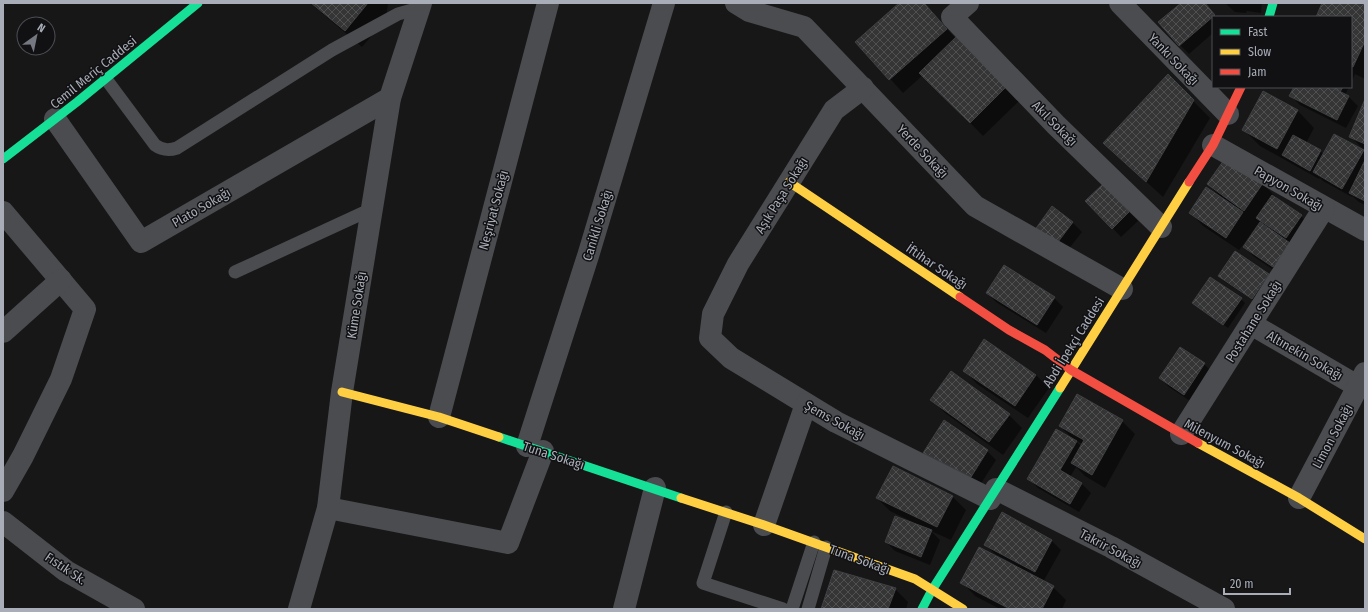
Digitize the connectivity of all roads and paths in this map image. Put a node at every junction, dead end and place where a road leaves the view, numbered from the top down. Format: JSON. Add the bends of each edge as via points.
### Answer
{"nodes":[{"id":1,"x":198,"y":3,"type":"edge"},
{"id":2,"x":548,"y":3,"type":"edge"},
{"id":3,"x":664,"y":3,"type":"edge"},
{"id":4,"x":1120,"y":3,"type":"edge"},
{"id":5,"x":1272,"y":3,"type":"edge"},
{"id":6,"x":420,"y":6,"type":"edge"},
{"id":7,"x":747,"y":6,"type":"edge"},
{"id":8,"x":960,"y":10,"type":"edge"},
{"id":9,"x":1269,"y":16,"type":"edge"},
{"id":10,"x":106,"y":79,"type":"junction"},
{"id":11,"x":863,"y":88,"type":"junction"},
{"id":12,"x":1241,"y":88,"type":"edge"},
{"id":13,"x":390,"y":98,"type":"junction"},
{"id":14,"x":1228,"y":114,"type":"junction"},
{"id":15,"x":55,"y":119,"type":"junction"},
{"id":16,"x":1213,"y":145,"type":"junction"},
{"id":17,"x":3,"y":159,"type":"edge"},
{"id":18,"x":789,"y":182,"type":"junction"},
{"id":19,"x":1324,"y":208,"type":"junction"},
{"id":20,"x":3,"y":212,"type":"edge"},
{"id":21,"x":371,"y":214,"type":"junction"},
{"id":22,"x":1161,"y":227,"type":"junction"},
{"id":23,"x":1365,"y":230,"type":"edge"},
{"id":24,"x":235,"y":272,"type":"dead end"},
{"id":25,"x":61,"y":280,"type":"junction"},
{"id":26,"x":1122,"y":289,"type":"junction"},
{"id":27,"x":713,"y":314,"type":"joint"},
{"id":28,"x":1251,"y":324,"type":"junction"},
{"id":29,"x":3,"y":332,"type":"edge"},
{"id":30,"x":1071,"y":370,"type":"junction"},
{"id":31,"x":1362,"y":380,"type":"edge"},
{"id":32,"x":342,"y":392,"type":"junction"},
{"id":33,"x":806,"y":404,"type":"junction"},
{"id":34,"x":439,"y":417,"type":"junction"},
{"id":35,"x":1181,"y":434,"type":"junction"},
{"id":36,"x":535,"y":449,"type":"junction"},
{"id":37,"x":655,"y":488,"type":"junction"},
{"id":38,"x":3,"y":491,"type":"edge"},
{"id":39,"x":993,"y":494,"type":"junction"},
{"id":40,"x":1299,"y":498,"type":"junction"},
{"id":41,"x":328,"y":508,"type":"junction"},
{"id":42,"x":726,"y":512,"type":"junction"},
{"id":43,"x":3,"y":522,"type":"edge"},
{"id":44,"x":764,"y":525,"type":"junction"},
{"id":45,"x":1365,"y":539,"type":"edge"},
{"id":46,"x":820,"y":545,"type":"junction"},
{"id":47,"x":932,"y":590,"type":"junction"},
{"id":48,"x":134,"y":609,"type":"edge"},
{"id":49,"x":300,"y":609,"type":"edge"},
{"id":50,"x":624,"y":609,"type":"edge"},
{"id":51,"x":783,"y":609,"type":"edge"},
{"id":52,"x":792,"y":609,"type":"edge"},
{"id":53,"x":808,"y":609,"type":"edge"},
{"id":54,"x":922,"y":609,"type":"edge"},
{"id":55,"x":963,"y":609,"type":"edge"},
{"id":56,"x":1224,"y":609,"type":"edge"}],
"edges":[{"from":1,"to":10,"type":"street","name":"Cemil Meriç Caddesi"},
{"from":2,"to":34,"type":"street","name":"Neşriyat Sokağı"},
{"from":3,"to":36,"type":"street","name":"Canikli Sokağı","via":[[588,256]]},
{"from":4,"to":14,"type":"street","name":"Yankı Sokağı"},
{"from":5,"to":9,"type":"street"},
{"from":6,"to":10,"type":"lane","via":[[398,14],[332,50],[172,150],[155,145]]},
{"from":6,"to":13,"type":"street","name":"Küme Sokağı"},
{"from":7,"to":11,"type":"street","name":"Yerde Sokağı","via":[[804,27]]},
{"from":8,"to":22,"type":"street","name":"Akıl Sokağı","via":[[1056,124]]},
{"from":10,"to":15,"type":"street","name":"Cemil Meriç Caddesi"},
{"from":11,"to":18,"type":"street","name":"Aşık Paşa Sokağı","via":[[834,110]]},
{"from":11,"to":26,"type":"street","name":"Yerde Sokağı","via":[[975,206]]},
{"from":12,"to":14,"type":"street","name":"Abdi İpekçi Caddesi"},
{"from":13,"to":15,"type":"street","name":"Plato Sokağı","via":[[141,242]]},
{"from":13,"to":21,"type":"street","name":"Küme Sokağı"},
{"from":14,"to":16,"type":"street","name":"Abdi İpekçi Caddesi"},
{"from":15,"to":17,"type":"street","name":"Cemil Meriç Caddesi"},
{"from":16,"to":19,"type":"street","name":"Papyon Sokağı"},
{"from":16,"to":22,"type":"street","name":"Abdi İpekçi Caddesi"},
{"from":18,"to":27,"type":"street","name":"Aşık Paşa Sokağı","via":[[738,264]]},
{"from":18,"to":30,"type":"street","name":"İftihar Sokağı","via":[[1009,330],[1045,350]]},
{"from":19,"to":23,"type":"street","name":"Papyon Sokağı"},
{"from":19,"to":28,"type":"street","name":"Postahane Sokağı"},
{"from":20,"to":25,"type":"street"},
{"from":21,"to":24,"type":"lane","via":[[363,213]]},
{"from":21,"to":32,"type":"street","name":"Küme Sokağı"},
{"from":22,"to":26,"type":"street","name":"Abdi İpekçi Caddesi"},
{"from":25,"to":29,"type":"street"},
{"from":25,"to":38,"type":"street","via":[[85,309],[61,378]]},
{"from":26,"to":30,"type":"street","name":"Abdi İpekçi Caddesi"},
{"from":27,"to":33,"type":"street","name":"Şems Sokağı","via":[[710,338],[730,358]]},
{"from":28,"to":31,"type":"street","name":"Altınekin Sokağı"},
{"from":28,"to":35,"type":"street","name":"Postahane Sokağı"},
{"from":30,"to":35,"type":"street","name":"Milenyum Sokağı"},
{"from":30,"to":39,"type":"street","name":"Abdi İpekçi Caddesi"},
{"from":31,"to":40,"type":"street","name":"Limon Sokağı"},
{"from":32,"to":34,"type":"street","name":"Tuna Sokağı"},
{"from":32,"to":41,"type":"street","name":"Küme Sokağı"},
{"from":33,"to":39,"type":"street","name":"Şems Sokağı","via":[[836,422]]},
{"from":33,"to":44,"type":"street"},
{"from":34,"to":36,"type":"street","name":"Tuna Sokağı"},
{"from":35,"to":40,"type":"street","name":"Milenyum Sokağı"},
{"from":36,"to":37,"type":"street","name":"Tuna Sokağı"},
{"from":36,"to":41,"type":"street","name":"Canikli Sokağı","via":[[508,543]]},
{"from":37,"to":42,"type":"street","name":"Tuna Sokağı"},
{"from":37,"to":50,"type":"street"},
{"from":39,"to":47,"type":"street","name":"Abdi İpekçi Caddesi"},
{"from":39,"to":56,"type":"street","name":"Takrir Sokağı","via":[[1111,547]]},
{"from":40,"to":45,"type":"street","name":"Milenyum Sokağı"},
{"from":41,"to":49,"type":"street","name":"Küme Sokağı"},
{"from":42,"to":44,"type":"street","name":"Tuna Sokağı"},
{"from":42,"to":51,"type":"lane","via":[[703,583]]},
{"from":43,"to":48,"type":"street","name":"Fıstık Sk.","via":[[66,571]]},
{"from":44,"to":46,"type":"street","name":"Tuna Sokağı"},
{"from":46,"to":47,"type":"street","name":"Tuna Sokağı","via":[[915,579]]},
{"from":46,"to":52,"type":"lane"},
{"from":46,"to":53,"type":"lane"},
{"from":47,"to":54,"type":"street","name":"Abdi İpekçi Caddesi"},
{"from":47,"to":55,"type":"street","name":"Tuna Sokağı"}]}
